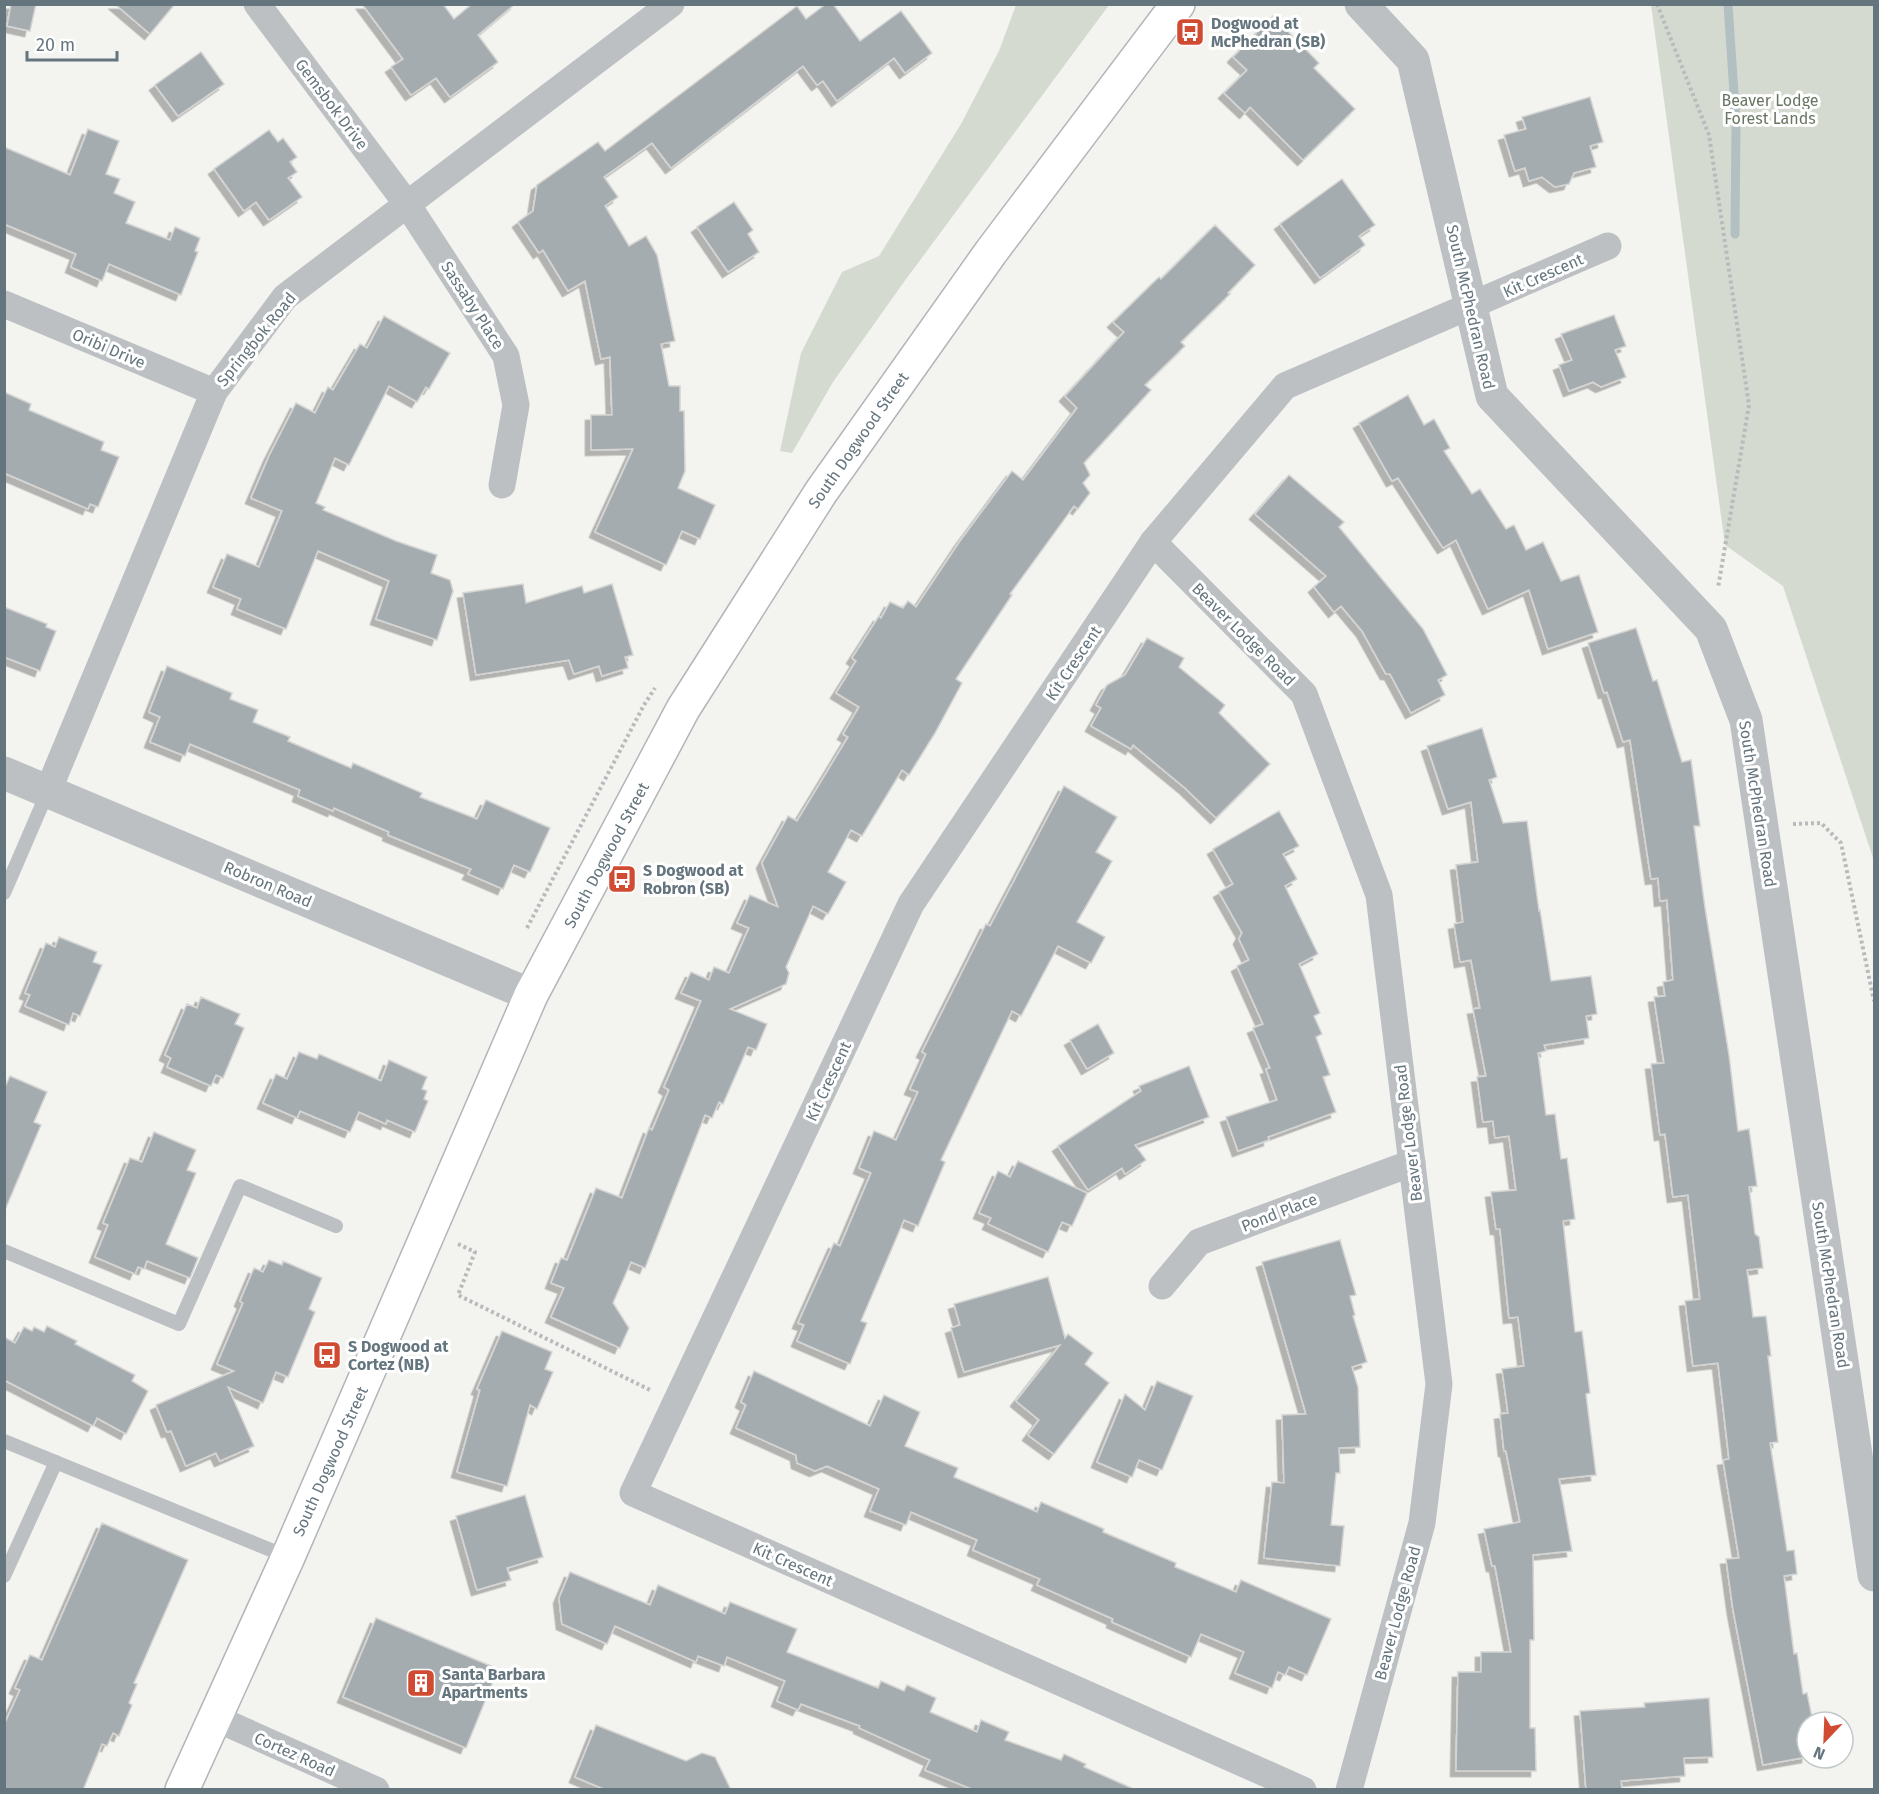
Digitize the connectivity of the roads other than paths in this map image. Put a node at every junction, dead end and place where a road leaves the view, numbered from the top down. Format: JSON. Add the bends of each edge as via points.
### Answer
{"nodes":[{"id":1,"x":257,"y":4,"type":"edge"},
{"id":2,"x":671,"y":4,"type":"edge"},
{"id":3,"x":1178,"y":4,"type":"edge"},
{"id":4,"x":1361,"y":4,"type":"edge"},
{"id":5,"x":408,"y":204,"type":"junction"},
{"id":6,"x":1608,"y":246,"type":"dead end"},
{"id":7,"x":4,"y":304,"type":"edge"},
{"id":8,"x":1471,"y":307,"type":"junction"},
{"id":9,"x":214,"y":392,"type":"junction"},
{"id":10,"x":502,"y":485,"type":"dead end"},
{"id":11,"x":1153,"y":542,"type":"junction"},
{"id":12,"x":4,"y":773,"type":"edge"},
{"id":13,"x":48,"y":791,"type":"junction"},
{"id":14,"x":4,"y":893,"type":"edge"},
{"id":15,"x":531,"y":995,"type":"junction"},
{"id":16,"x":1412,"y":1163,"type":"junction"},
{"id":17,"x":336,"y":1226,"type":"dead end"},
{"id":18,"x":4,"y":1251,"type":"edge"},
{"id":19,"x":1162,"y":1286,"type":"dead end"},
{"id":20,"x":4,"y":1442,"type":"edge"},
{"id":21,"x":56,"y":1462,"type":"junction"},
{"id":22,"x":288,"y":1557,"type":"junction"},
{"id":23,"x":1875,"y":1575,"type":"edge"},
{"id":24,"x":4,"y":1576,"type":"edge"},
{"id":25,"x":215,"y":1718,"type":"junction"},
{"id":26,"x":182,"y":1790,"type":"edge"},
{"id":27,"x":376,"y":1790,"type":"edge"},
{"id":28,"x":1303,"y":1790,"type":"edge"},
{"id":29,"x":1349,"y":1790,"type":"edge"}],
"edges":[{"from":1,"to":5,"type":"street","name":"Gemsbok Drive"},
{"from":2,"to":5,"type":"street","name":"Springbok Road"},
{"from":3,"to":15,"type":"main road","name":"South Dogwood Street","via":[[991,252],[821,492],[683,709]]},
{"from":4,"to":8,"type":"street","name":"South McPhedran Road","via":[[1413,60]]},
{"from":5,"to":9,"type":"street","name":"Springbok Road","via":[[285,297]]},
{"from":5,"to":10,"type":"street","name":"Sassaby Place","via":[[506,356],[516,405]]},
{"from":6,"to":8,"type":"street","name":"Kit Crescent"},
{"from":7,"to":9,"type":"street","name":"Oribi Drive"},
{"from":8,"to":11,"type":"street","name":"Kit Crescent","via":[[1285,386]]},
{"from":8,"to":23,"type":"street","name":"South McPhedran Road","via":[[1492,396],[1711,629],[1746,720]]},
{"from":9,"to":13,"type":"street","name":"Springbok Road"},
{"from":11,"to":16,"type":"street","name":"Beaver Lodge Road","via":[[1304,694],[1379,895]]},
{"from":11,"to":28,"type":"street","name":"Kit Crescent","via":[[911,904],[633,1493]]},
{"from":12,"to":13,"type":"street","name":"Robron Road"},
{"from":13,"to":14,"type":"lane"},
{"from":13,"to":15,"type":"street","name":"Robron Road"},
{"from":15,"to":22,"type":"main road","name":"South Dogwood Street"},
{"from":16,"to":19,"type":"street","name":"Pond Place","via":[[1199,1242]]},
{"from":16,"to":29,"type":"street","name":"Beaver Lodge Road","via":[[1438,1384],[1422,1523]]},
{"from":17,"to":18,"type":"lane","via":[[240,1186],[178,1324]]},
{"from":20,"to":21,"type":"lane"},
{"from":21,"to":22,"type":"lane"},
{"from":21,"to":24,"type":"lane"},
{"from":22,"to":25,"type":"main road","name":"South Dogwood Street"},
{"from":25,"to":26,"type":"main road","name":"South Dogwood Street"},
{"from":25,"to":27,"type":"street","name":"Cortez Road"}]}
